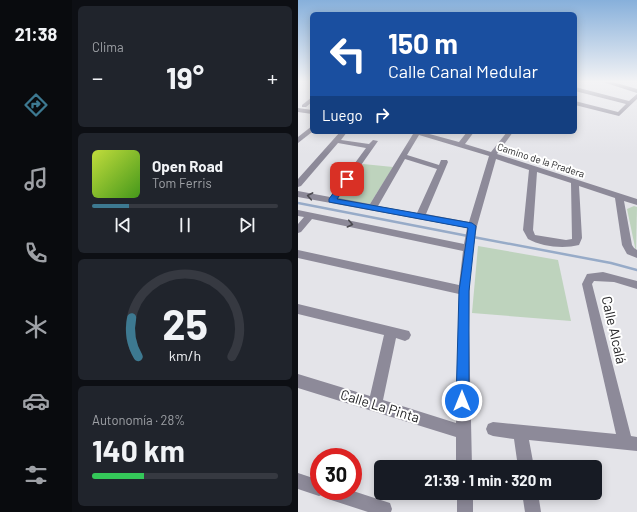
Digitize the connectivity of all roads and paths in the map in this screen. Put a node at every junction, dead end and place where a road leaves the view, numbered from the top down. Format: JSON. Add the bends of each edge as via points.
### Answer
{"nodes":[{"id":1,"x":586,"y":106,"type":"edge"},
{"id":2,"x":627,"y":106,"type":"edge"},
{"id":3,"x":298,"y":110,"type":"edge"},
{"id":4,"x":310,"y":112,"type":"edge"},
{"id":5,"x":302,"y":134,"type":"edge"},
{"id":6,"x":342,"y":134,"type":"edge"},
{"id":7,"x":415,"y":134,"type":"edge"},
{"id":8,"x":432,"y":134,"type":"edge"},
{"id":9,"x":469,"y":134,"type":"edge"},
{"id":10,"x":509,"y":134,"type":"edge"},
{"id":11,"x":298,"y":141,"type":"edge"},
{"id":12,"x":337,"y":141,"type":"junction"},
{"id":13,"x":461,"y":144,"type":"junction"},
{"id":14,"x":493,"y":155,"type":"junction"},
{"id":15,"x":403,"y":156,"type":"junction"},
{"id":16,"x":533,"y":168,"type":"junction"},
{"id":17,"x":575,"y":182,"type":"junction"},
{"id":18,"x":298,"y":184,"type":"edge"},
{"id":19,"x":298,"y":194,"type":"edge"},
{"id":20,"x":619,"y":196,"type":"junction"},
{"id":21,"x":332,"y":200,"type":"junction"},
{"id":22,"x":637,"y":202,"type":"edge"},
{"id":23,"x":372,"y":208,"type":"junction"},
{"id":24,"x":298,"y":213,"type":"edge"},
{"id":25,"x":310,"y":216,"type":"junction"},
{"id":26,"x":420,"y":217,"type":"junction"},
{"id":27,"x":298,"y":230,"type":"edge"},
{"id":28,"x":470,"y":237,"type":"junction"},
{"id":29,"x":298,"y":254,"type":"edge"},
{"id":30,"x":637,"y":254,"type":"edge"},
{"id":31,"x":637,"y":285,"type":"edge"},
{"id":32,"x":464,"y":291,"type":"junction"},
{"id":33,"x":298,"y":309,"type":"edge"},
{"id":34,"x":391,"y":332,"type":"junction"},
{"id":35,"x":405,"y":336,"type":"dead end"},
{"id":36,"x":298,"y":381,"type":"edge"},
{"id":37,"x":375,"y":404,"type":"junction"},
{"id":38,"x":493,"y":430,"type":"dead end"},
{"id":39,"x":463,"y":432,"type":"junction"},
{"id":40,"x":521,"y":433,"type":"junction"},
{"id":41,"x":631,"y":443,"type":"edge"},
{"id":42,"x":464,"y":460,"type":"edge"},
{"id":43,"x":525,"y":460,"type":"edge"},
{"id":44,"x":298,"y":481,"type":"edge"},
{"id":45,"x":310,"y":485,"type":"edge"},
{"id":46,"x":347,"y":500,"type":"edge"},
{"id":47,"x":464,"y":500,"type":"edge"},
{"id":48,"x":531,"y":500,"type":"edge"},
{"id":49,"x":364,"y":508,"type":"edge"},
{"id":50,"x":384,"y":509,"type":"dead end"},
{"id":51,"x":465,"y":512,"type":"edge"},
{"id":52,"x":533,"y":512,"type":"edge"}],
"edges":[{"from":1,"to":2,"type":"street","via":[[616,114],[621,113]]},
{"from":3,"to":4,"type":"street"},
{"from":5,"to":11,"type":"street"},
{"from":6,"to":12,"type":"street"},
{"from":7,"to":15,"type":"street"},
{"from":8,"to":13,"type":"street","name":"Camino de la Pradera"},
{"from":9,"to":13,"type":"street"},
{"from":10,"to":14,"type":"street"},
{"from":12,"to":18,"type":"street"},
{"from":12,"to":21,"type":"street","via":[[373,144]]},
{"from":13,"to":14,"type":"street","name":"Camino de la Pradera"},
{"from":14,"to":16,"type":"street","name":"Camino de la Pradera"},
{"from":14,"to":28,"type":"street"},
{"from":15,"to":23,"type":"street"},
{"from":15,"to":26,"type":"street","via":[[442,165]]},
{"from":16,"to":17,"type":"street","name":"Camino de la Pradera"},
{"from":16,"to":17,"type":"street","via":[[528,230],[535,239],[566,244],[576,242],[578,238]]},
{"from":17,"to":20,"type":"street","name":"Camino de la Pradera"},
{"from":21,"to":19,"type":"street","one_way":true},
{"from":20,"to":22,"type":"street","name":"Camino de la Pradera"},
{"from":20,"to":30,"type":"street","via":[[627,245],[630,251]]},
{"from":21,"to":23,"type":"street"},
{"from":23,"to":26,"type":"street"},
{"from":24,"to":25,"type":"street"},
{"from":25,"to":27,"type":"street"},
{"from":25,"to":28,"type":"street","one_way":true},
{"from":26,"to":28,"type":"street"},
{"from":28,"to":32,"type":"street"},
{"from":29,"to":32,"type":"street"},
{"from":31,"to":41,"type":"street","name":"Calle Alcalá","via":[[596,276],[589,279],[587,284]]},
{"from":32,"to":39,"type":"street"},
{"from":33,"to":34,"type":"street"},
{"from":34,"to":35,"type":"street"},
{"from":34,"to":37,"type":"street"},
{"from":36,"to":37,"type":"street","name":"Calle La Pinta"},
{"from":37,"to":39,"type":"street","name":"Calle La Pinta"},
{"from":38,"to":40,"type":"street"},
{"from":39,"to":42,"type":"street"},
{"from":40,"to":41,"type":"street"},
{"from":40,"to":43,"type":"street"},
{"from":44,"to":45,"type":"street"},
{"from":46,"to":49,"type":"street"},
{"from":47,"to":51,"type":"street"},
{"from":48,"to":52,"type":"street"},
{"from":49,"to":50,"type":"street"}]}
